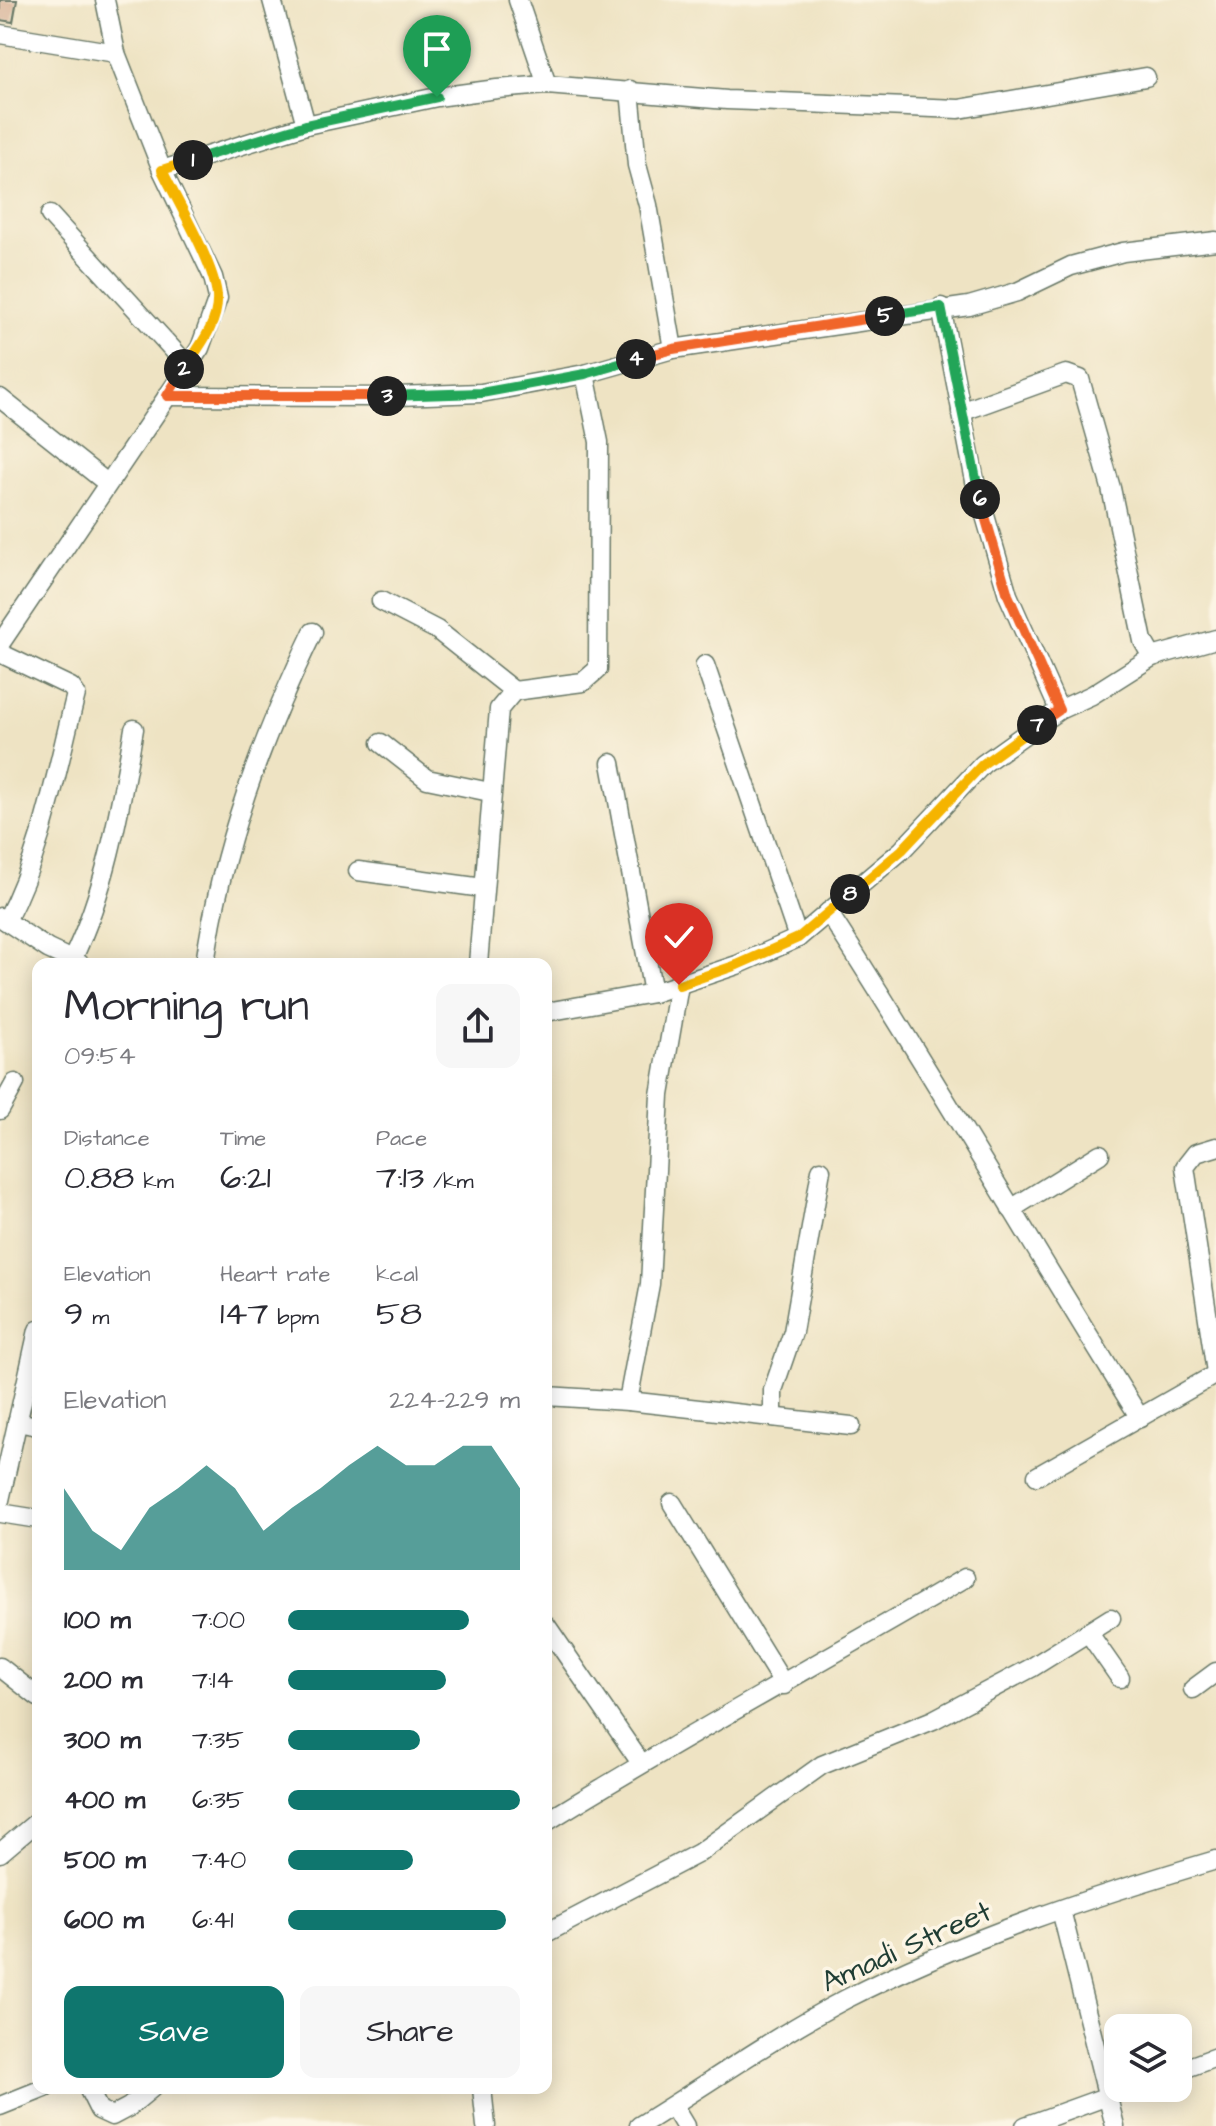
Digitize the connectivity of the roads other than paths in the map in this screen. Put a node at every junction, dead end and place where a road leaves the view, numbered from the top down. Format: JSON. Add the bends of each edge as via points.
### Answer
{"nodes":[{"id":1,"x":105,"y":0,"type":"edge"},
{"id":2,"x":272,"y":0,"type":"edge"},
{"id":3,"x":518,"y":0,"type":"edge"},
{"id":4,"x":0,"y":34,"type":"edge"},
{"id":5,"x":116,"y":53,"type":"junction"},
{"id":6,"x":1146,"y":77,"type":"dead end"},
{"id":7,"x":547,"y":85,"type":"junction"},
{"id":8,"x":630,"y":90,"type":"junction"},
{"id":9,"x":306,"y":125,"type":"junction"},
{"id":10,"x":162,"y":170,"type":"junction"},
{"id":11,"x":50,"y":215,"type":"dead end"},
{"id":12,"x":1216,"y":241,"type":"edge"},
{"id":13,"x":941,"y":307,"type":"junction"},
{"id":14,"x":673,"y":349,"type":"junction"},
{"id":15,"x":187,"y":365,"type":"junction"},
{"id":16,"x":585,"y":374,"type":"junction"},
{"id":17,"x":167,"y":396,"type":"junction"},
{"id":18,"x":0,"y":398,"type":"edge"},
{"id":19,"x":961,"y":412,"type":"junction"},
{"id":20,"x":107,"y":483,"type":"junction"},
{"id":21,"x":381,"y":601,"type":"dead end"},
{"id":22,"x":313,"y":632,"type":"dead end"},
{"id":23,"x":1216,"y":639,"type":"edge"},
{"id":24,"x":0,"y":644,"type":"edge"},
{"id":25,"x":0,"y":653,"type":"edge"},
{"id":26,"x":1152,"y":657,"type":"junction"},
{"id":27,"x":705,"y":665,"type":"dead end"},
{"id":28,"x":514,"y":691,"type":"junction"},
{"id":29,"x":1059,"y":710,"type":"junction"},
{"id":30,"x":134,"y":729,"type":"dead end"},
{"id":31,"x":381,"y":743,"type":"dead end"},
{"id":32,"x":611,"y":763,"type":"dead end"},
{"id":33,"x":490,"y":792,"type":"junction"},
{"id":34,"x":358,"y":871,"type":"dead end"},
{"id":35,"x":483,"y":888,"type":"junction"},
{"id":36,"x":828,"y":912,"type":"junction"},
{"id":37,"x":3,"y":919,"type":"edge"},
{"id":38,"x":798,"y":938,"type":"junction"},
{"id":39,"x":69,"y":958,"type":"edge"},
{"id":40,"x":77,"y":958,"type":"edge"},
{"id":41,"x":206,"y":958,"type":"edge"},
{"id":42,"x":478,"y":958,"type":"edge"},
{"id":43,"x":679,"y":985,"type":"junction"},
{"id":44,"x":653,"y":993,"type":"junction"},
{"id":45,"x":552,"y":1011,"type":"edge"},
{"id":46,"x":15,"y":1083,"type":"dead end"},
{"id":47,"x":0,"y":1110,"type":"edge"},
{"id":48,"x":1216,"y":1147,"type":"edge"},
{"id":49,"x":1100,"y":1154,"type":"dead end"},
{"id":50,"x":821,"y":1170,"type":"dead end"},
{"id":51,"x":1011,"y":1209,"type":"junction"},
{"id":52,"x":1214,"y":1338,"type":"edge"},
{"id":53,"x":32,"y":1356,"type":"edge"},
{"id":54,"x":1216,"y":1373,"type":"edge"},
{"id":55,"x":552,"y":1396,"type":"edge"},
{"id":56,"x":628,"y":1401,"type":"junction"},
{"id":57,"x":773,"y":1417,"type":"junction"},
{"id":58,"x":1140,"y":1418,"type":"junction"},
{"id":59,"x":17,"y":1422,"type":"junction"},
{"id":60,"x":32,"y":1425,"type":"edge"},
{"id":61,"x":851,"y":1426,"type":"dead end"},
{"id":62,"x":1037,"y":1476,"type":"dead end"},
{"id":63,"x":0,"y":1500,"type":"edge"},
{"id":64,"x":672,"y":1503,"type":"dead end"},
{"id":65,"x":0,"y":1513,"type":"edge"},
{"id":66,"x":32,"y":1518,"type":"edge"},
{"id":67,"x":965,"y":1578,"type":"dead end"},
{"id":68,"x":1111,"y":1618,"type":"dead end"},
{"id":69,"x":1088,"y":1632,"type":"junction"},
{"id":70,"x":552,"y":1634,"type":"edge"},
{"id":71,"x":0,"y":1667,"type":"edge"},
{"id":72,"x":1216,"y":1672,"type":"edge"},
{"id":73,"x":1120,"y":1678,"type":"dead end"},
{"id":74,"x":784,"y":1685,"type":"junction"},
{"id":75,"x":1193,"y":1689,"type":"dead end"},
{"id":76,"x":32,"y":1692,"type":"edge"},
{"id":77,"x":641,"y":1763,"type":"junction"},
{"id":78,"x":552,"y":1818,"type":"edge"},
{"id":79,"x":32,"y":1826,"type":"edge"},
{"id":80,"x":0,"y":1853,"type":"edge"},
{"id":81,"x":1216,"y":1860,"type":"edge"},
{"id":82,"x":1061,"y":1910,"type":"junction"},
{"id":83,"x":552,"y":1930,"type":"edge"},
{"id":84,"x":1216,"y":2057,"type":"edge"},
{"id":85,"x":1192,"y":2066,"type":"edge"},
{"id":86,"x":1104,"y":2080,"type":"edge"},
{"id":87,"x":32,"y":2093,"type":"edge"},
{"id":88,"x":91,"y":2094,"type":"edge"},
{"id":89,"x":145,"y":2094,"type":"edge"},
{"id":90,"x":483,"y":2094,"type":"edge"},
{"id":91,"x":1104,"y":2097,"type":"edge"},
{"id":92,"x":1109,"y":2102,"type":"edge"},
{"id":93,"x":0,"y":2106,"type":"edge"},
{"id":94,"x":673,"y":2106,"type":"junction"},
{"id":95,"x":486,"y":2126,"type":"edge"},
{"id":96,"x":639,"y":2126,"type":"edge"},
{"id":97,"x":685,"y":2126,"type":"edge"},
{"id":98,"x":1025,"y":2126,"type":"edge"},
{"id":99,"x":1115,"y":2126,"type":"edge"}],
"edges":[{"from":1,"to":5,"type":"street"},
{"from":2,"to":9,"type":"street"},
{"from":3,"to":7,"type":"street"},
{"from":4,"to":5,"type":"street"},
{"from":5,"to":10,"type":"street"},
{"from":6,"to":8,"type":"street","via":[[959,109],[727,100]]},
{"from":7,"to":8,"type":"street"},
{"from":7,"to":9,"type":"street","via":[[437,97]]},
{"from":8,"to":14,"type":"street","via":[[637,165]]},
{"from":9,"to":10,"type":"street"},
{"from":10,"to":15,"type":"street","via":[[218,298],[209,330]]},
{"from":11,"to":15,"type":"street"},
{"from":12,"to":13,"type":"street","via":[[1123,252],[1071,266],[1017,292],[969,306]]},
{"from":13,"to":14,"type":"street"},
{"from":13,"to":19,"type":"street"},
{"from":14,"to":16,"type":"street"},
{"from":15,"to":17,"type":"street"},
{"from":16,"to":17,"type":"street","via":[[481,393]]},
{"from":16,"to":28,"type":"street","via":[[599,442],[598,669],[583,682]]},
{"from":17,"to":20,"type":"street"},
{"from":18,"to":20,"type":"street"},
{"from":19,"to":26,"type":"street","via":[[1066,374],[1080,379],[1111,488],[1143,641]]},
{"from":19,"to":29,"type":"street","via":[[1008,595]]},
{"from":20,"to":24,"type":"street"},
{"from":21,"to":28,"type":"street","via":[[437,630]]},
{"from":22,"to":41,"type":"street","via":[[269,725],[214,901]]},
{"from":23,"to":26,"type":"street"},
{"from":25,"to":37,"type":"street","via":[[76,694],[41,839],[26,883]]},
{"from":26,"to":29,"type":"street"},
{"from":27,"to":38,"type":"street"},
{"from":28,"to":33,"type":"street","via":[[499,709]]},
{"from":29,"to":36,"type":"street","via":[[983,764],[902,850]]},
{"from":30,"to":40,"type":"street","via":[[122,798]]},
{"from":31,"to":33,"type":"street","via":[[427,779]]},
{"from":32,"to":44,"type":"street"},
{"from":33,"to":35,"type":"street"},
{"from":34,"to":35,"type":"street"},
{"from":35,"to":42,"type":"street"},
{"from":36,"to":38,"type":"street"},
{"from":36,"to":51,"type":"street"},
{"from":37,"to":39,"type":"street"},
{"from":38,"to":43,"type":"street"},
{"from":43,"to":44,"type":"street"},
{"from":43,"to":56,"type":"street","via":[[660,1095],[650,1284]]},
{"from":44,"to":45,"type":"street"},
{"from":46,"to":47,"type":"street"},
{"from":48,"to":52,"type":"street","via":[[1196,1153],[1185,1167]]},
{"from":49,"to":51,"type":"street"},
{"from":50,"to":57,"type":"street","via":[[793,1332],[773,1390]]},
{"from":51,"to":58,"type":"street"},
{"from":52,"to":54,"type":"street"},
{"from":53,"to":59,"type":"street"},
{"from":54,"to":58,"type":"street"},
{"from":55,"to":56,"type":"street"},
{"from":56,"to":57,"type":"street"},
{"from":57,"to":61,"type":"street"},
{"from":58,"to":62,"type":"street"},
{"from":59,"to":60,"type":"street"},
{"from":59,"to":63,"type":"street"},
{"from":64,"to":74,"type":"street"},
{"from":65,"to":66,"type":"street"},
{"from":67,"to":74,"type":"street"},
{"from":68,"to":69,"type":"street"},
{"from":69,"to":73,"type":"street"},
{"from":69,"to":83,"type":"street","via":[[933,1720],[822,1765],[699,1853]]},
{"from":70,"to":77,"type":"street"},
{"from":71,"to":76,"type":"street"},
{"from":72,"to":75,"type":"street"},
{"from":74,"to":77,"type":"street"},
{"from":77,"to":78,"type":"street"},
{"from":79,"to":80,"type":"street"},
{"from":81,"to":82,"type":"street","name":"Amadi Street"},
{"from":82,"to":86,"type":"street"},
{"from":82,"to":94,"type":"street","name":"Amadi Street","via":[[931,1959],[845,2000]]},
{"from":84,"to":85,"type":"street"},
{"from":87,"to":93,"type":"street"},
{"from":88,"to":89,"type":"street","via":[[99,2110],[112,2116]]},
{"from":90,"to":95,"type":"street"},
{"from":91,"to":98,"type":"street"},
{"from":92,"to":99,"type":"street"},
{"from":94,"to":96,"type":"street","name":"Amadi Street"},
{"from":94,"to":97,"type":"street"}]}
